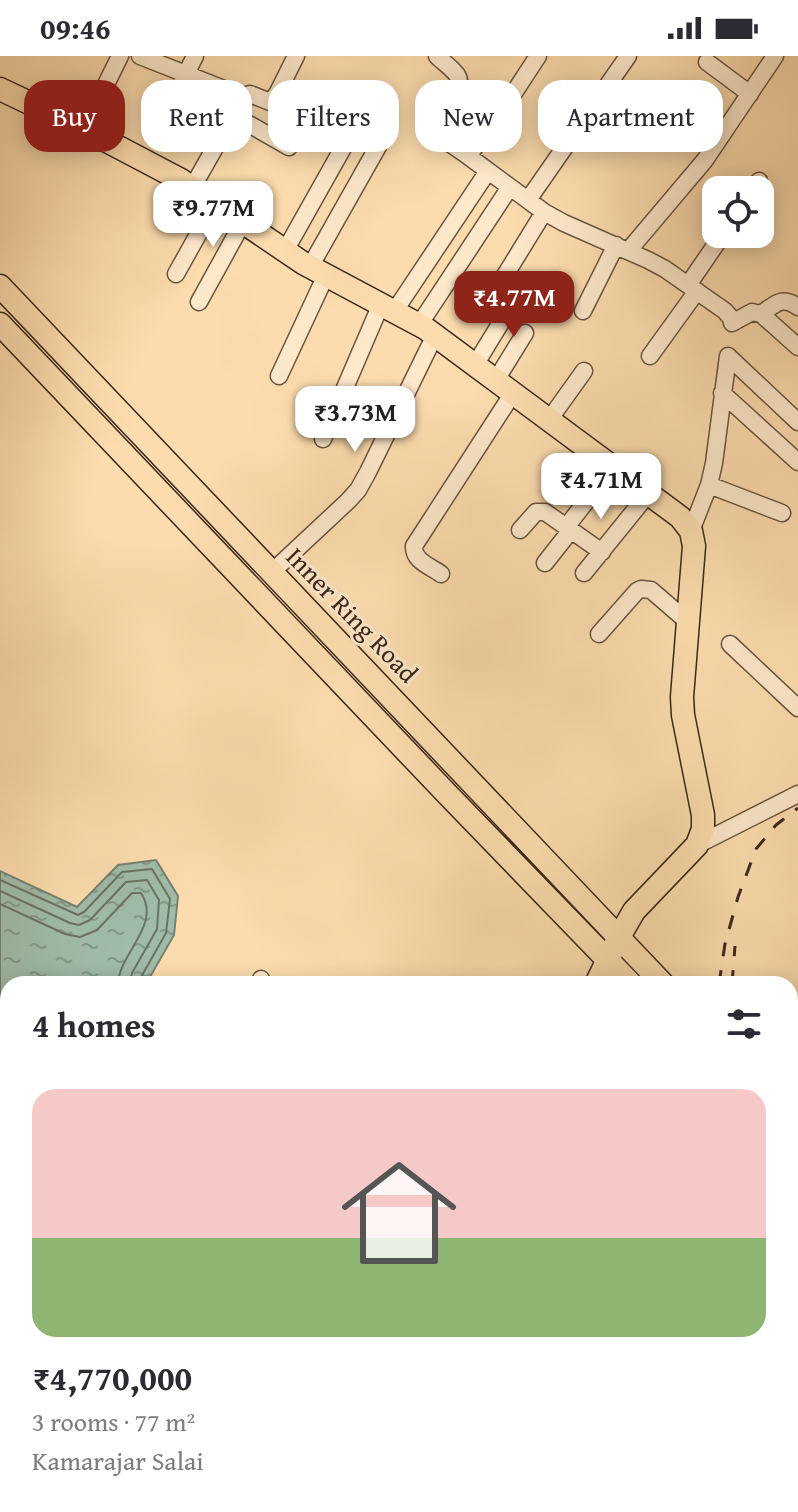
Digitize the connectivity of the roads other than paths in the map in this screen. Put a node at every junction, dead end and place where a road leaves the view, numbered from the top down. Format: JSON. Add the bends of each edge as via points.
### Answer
{"nodes":[{"id":1,"x":120,"y":56,"type":"edge"},
{"id":2,"x":195,"y":56,"type":"edge"},
{"id":3,"x":296,"y":56,"type":"edge"},
{"id":4,"x":437,"y":56,"type":"edge"},
{"id":5,"x":538,"y":56,"type":"edge"},
{"id":6,"x":628,"y":56,"type":"edge"},
{"id":7,"x":775,"y":56,"type":"edge"},
{"id":8,"x":145,"y":57,"type":"edge"},
{"id":9,"x":707,"y":62,"type":"dead end"},
{"id":10,"x":186,"y":76,"type":"junction"},
{"id":11,"x":108,"y":80,"type":"edge"},
{"id":12,"x":184,"y":80,"type":"edge"},
{"id":13,"x":197,"y":80,"type":"edge"},
{"id":14,"x":0,"y":89,"type":"edge"},
{"id":15,"x":750,"y":94,"type":"junction"},
{"id":16,"x":252,"y":95,"type":"edge"},
{"id":17,"x":24,"y":100,"type":"edge"},
{"id":18,"x":125,"y":151,"type":"edge"},
{"id":19,"x":212,"y":152,"type":"edge"},
{"id":20,"x":341,"y":152,"type":"edge"},
{"id":21,"x":376,"y":152,"type":"edge"},
{"id":22,"x":468,"y":156,"type":"junction"},
{"id":23,"x":488,"y":171,"type":"junction"},
{"id":24,"x":510,"y":187,"type":"junction"},
{"id":25,"x":192,"y":188,"type":"junction"},
{"id":26,"x":528,"y":200,"type":"junction"},
{"id":27,"x":215,"y":204,"type":"junction"},
{"id":28,"x":544,"y":212,"type":"junction"},
{"id":29,"x":243,"y":222,"type":"junction"},
{"id":30,"x":622,"y":248,"type":"junction"},
{"id":31,"x":715,"y":248,"type":"edge"},
{"id":32,"x":285,"y":251,"type":"junction"},
{"id":33,"x":318,"y":271,"type":"junction"},
{"id":34,"x":176,"y":274,"type":"dead end"},
{"id":35,"x":0,"y":286,"type":"edge"},
{"id":36,"x":692,"y":288,"type":"junction"},
{"id":37,"x":496,"y":290,"type":"dead end"},
{"id":38,"x":519,"y":293,"type":"dead end"},
{"id":39,"x":199,"y":302,"type":"dead end"},
{"id":40,"x":798,"y":307,"type":"edge"},
{"id":41,"x":388,"y":308,"type":"junction"},
{"id":42,"x":583,"y":311,"type":"dead end"},
{"id":43,"x":761,"y":314,"type":"junction"},
{"id":44,"x":0,"y":324,"type":"edge"},
{"id":45,"x":427,"y":330,"type":"junction"},
{"id":46,"x":525,"y":333,"type":"dead end"},
{"id":47,"x":798,"y":347,"type":"edge"},
{"id":48,"x":650,"y":356,"type":"dead end"},
{"id":49,"x":475,"y":365,"type":"junction"},
{"id":50,"x":584,"y":371,"type":"dead end"},
{"id":51,"x":279,"y":376,"type":"dead end"},
{"id":52,"x":504,"y":387,"type":"junction"},
{"id":53,"x":722,"y":393,"type":"junction"},
{"id":54,"x":549,"y":420,"type":"junction"},
{"id":55,"x":798,"y":422,"type":"edge"},
{"id":56,"x":323,"y":439,"type":"dead end"},
{"id":57,"x":798,"y":462,"type":"edge"},
{"id":58,"x":613,"y":467,"type":"junction"},
{"id":59,"x":709,"y":485,"type":"junction"},
{"id":60,"x":648,"y":494,"type":"junction"},
{"id":61,"x":782,"y":513,"type":"dead end"},
{"id":62,"x":569,"y":528,"type":"junction"},
{"id":63,"x":520,"y":530,"type":"dead end"},
{"id":64,"x":691,"y":531,"type":"junction"},
{"id":65,"x":602,"y":552,"type":"junction"},
{"id":66,"x":545,"y":563,"type":"dead end"},
{"id":67,"x":272,"y":572,"type":"junction"},
{"id":68,"x":584,"y":573,"type":"dead end"},
{"id":69,"x":441,"y":574,"type":"dead end"},
{"id":70,"x":688,"y":622,"type":"junction"},
{"id":71,"x":599,"y":634,"type":"dead end"},
{"id":72,"x":730,"y":644,"type":"dead end"},
{"id":73,"x":798,"y":708,"type":"edge"},
{"id":74,"x":798,"y":794,"type":"edge"},
{"id":75,"x":697,"y":845,"type":"junction"},
{"id":76,"x":619,"y":937,"type":"junction"},
{"id":77,"x":609,"y":961,"type":"junction"},
{"id":78,"x":601,"y":976,"type":"edge"},
{"id":79,"x":623,"y":976,"type":"edge"},
{"id":80,"x":656,"y":976,"type":"edge"}],
"edges":[{"from":1,"to":11,"type":"street"},
{"from":2,"to":10,"type":"street"},
{"from":3,"to":16,"type":"street","via":[[270,102]]},
{"from":4,"to":22,"type":"street","via":[[459,82],[434,130]]},
{"from":5,"to":22,"type":"street"},
{"from":6,"to":26,"type":"street"},
{"from":7,"to":15,"type":"street"},
{"from":8,"to":10,"type":"street"},
{"from":9,"to":15,"type":"street"},
{"from":10,"to":12,"type":"street"},
{"from":10,"to":13,"type":"street"},
{"from":14,"to":17,"type":"main road"},
{"from":15,"to":30,"type":"street","via":[[699,167]]},
{"from":18,"to":25,"type":"main road"},
{"from":19,"to":25,"type":"street"},
{"from":20,"to":32,"type":"street"},
{"from":21,"to":33,"type":"street"},
{"from":22,"to":23,"type":"street"},
{"from":23,"to":24,"type":"street"},
{"from":23,"to":41,"type":"street"},
{"from":24,"to":26,"type":"street"},
{"from":24,"to":45,"type":"street"},
{"from":25,"to":27,"type":"main road"},
{"from":26,"to":28,"type":"street"},
{"from":27,"to":29,"type":"main road"},
{"from":27,"to":34,"type":"street"},
{"from":28,"to":30,"type":"street"},
{"from":28,"to":37,"type":"street"},
{"from":29,"to":32,"type":"main road"},
{"from":29,"to":39,"type":"street"},
{"from":30,"to":36,"type":"street"},
{"from":30,"to":42,"type":"street"},
{"from":31,"to":36,"type":"street"},
{"from":32,"to":33,"type":"main road"},
{"from":33,"to":41,"type":"main road"},
{"from":33,"to":51,"type":"street"},
{"from":35,"to":67,"type":"main road","name":"Inner Ring Road"},
{"from":36,"to":43,"type":"street","via":[[725,311],[732,323],[752,312]]},
{"from":36,"to":48,"type":"street"},
{"from":38,"to":49,"type":"street"},
{"from":40,"to":43,"type":"street","via":[[782,300]]},
{"from":41,"to":45,"type":"main road"},
{"from":41,"to":56,"type":"street"},
{"from":43,"to":47,"type":"street"},
{"from":44,"to":77,"type":"main road","name":"Inner Ring Road"},
{"from":45,"to":49,"type":"main road"},
{"from":45,"to":67,"type":"street","via":[[358,490]]},
{"from":46,"to":52,"type":"street"},
{"from":49,"to":52,"type":"main road"},
{"from":50,"to":54,"type":"street"},
{"from":52,"to":54,"type":"main road"},
{"from":52,"to":69,"type":"street","via":[[414,546],[417,558]]},
{"from":53,"to":55,"type":"street","via":[[728,356]]},
{"from":53,"to":57,"type":"street"},
{"from":53,"to":59,"type":"street"},
{"from":54,"to":58,"type":"main road"},
{"from":58,"to":60,"type":"main road"},
{"from":58,"to":62,"type":"street"},
{"from":59,"to":61,"type":"street"},
{"from":59,"to":64,"type":"street"},
{"from":60,"to":64,"type":"main road"},
{"from":60,"to":65,"type":"street"},
{"from":62,"to":63,"type":"street","via":[[540,511]]},
{"from":62,"to":65,"type":"street"},
{"from":62,"to":66,"type":"street"},
{"from":64,"to":70,"type":"main road"},
{"from":65,"to":68,"type":"street"},
{"from":67,"to":76,"type":"main road","name":"Inner Ring Road"},
{"from":70,"to":71,"type":"street","via":[[651,590],[641,589]]},
{"from":70,"to":75,"type":"main road","via":[[682,697],[703,815]]},
{"from":72,"to":73,"type":"street"},
{"from":74,"to":75,"type":"street"},
{"from":75,"to":76,"type":"main road","via":[[634,911]]},
{"from":76,"to":77,"type":"main road"},
{"from":76,"to":80,"type":"main road","name":"Inner Ring Road"},
{"from":77,"to":78,"type":"main road"},
{"from":77,"to":79,"type":"main road","name":"Inner Ring Road"}]}
